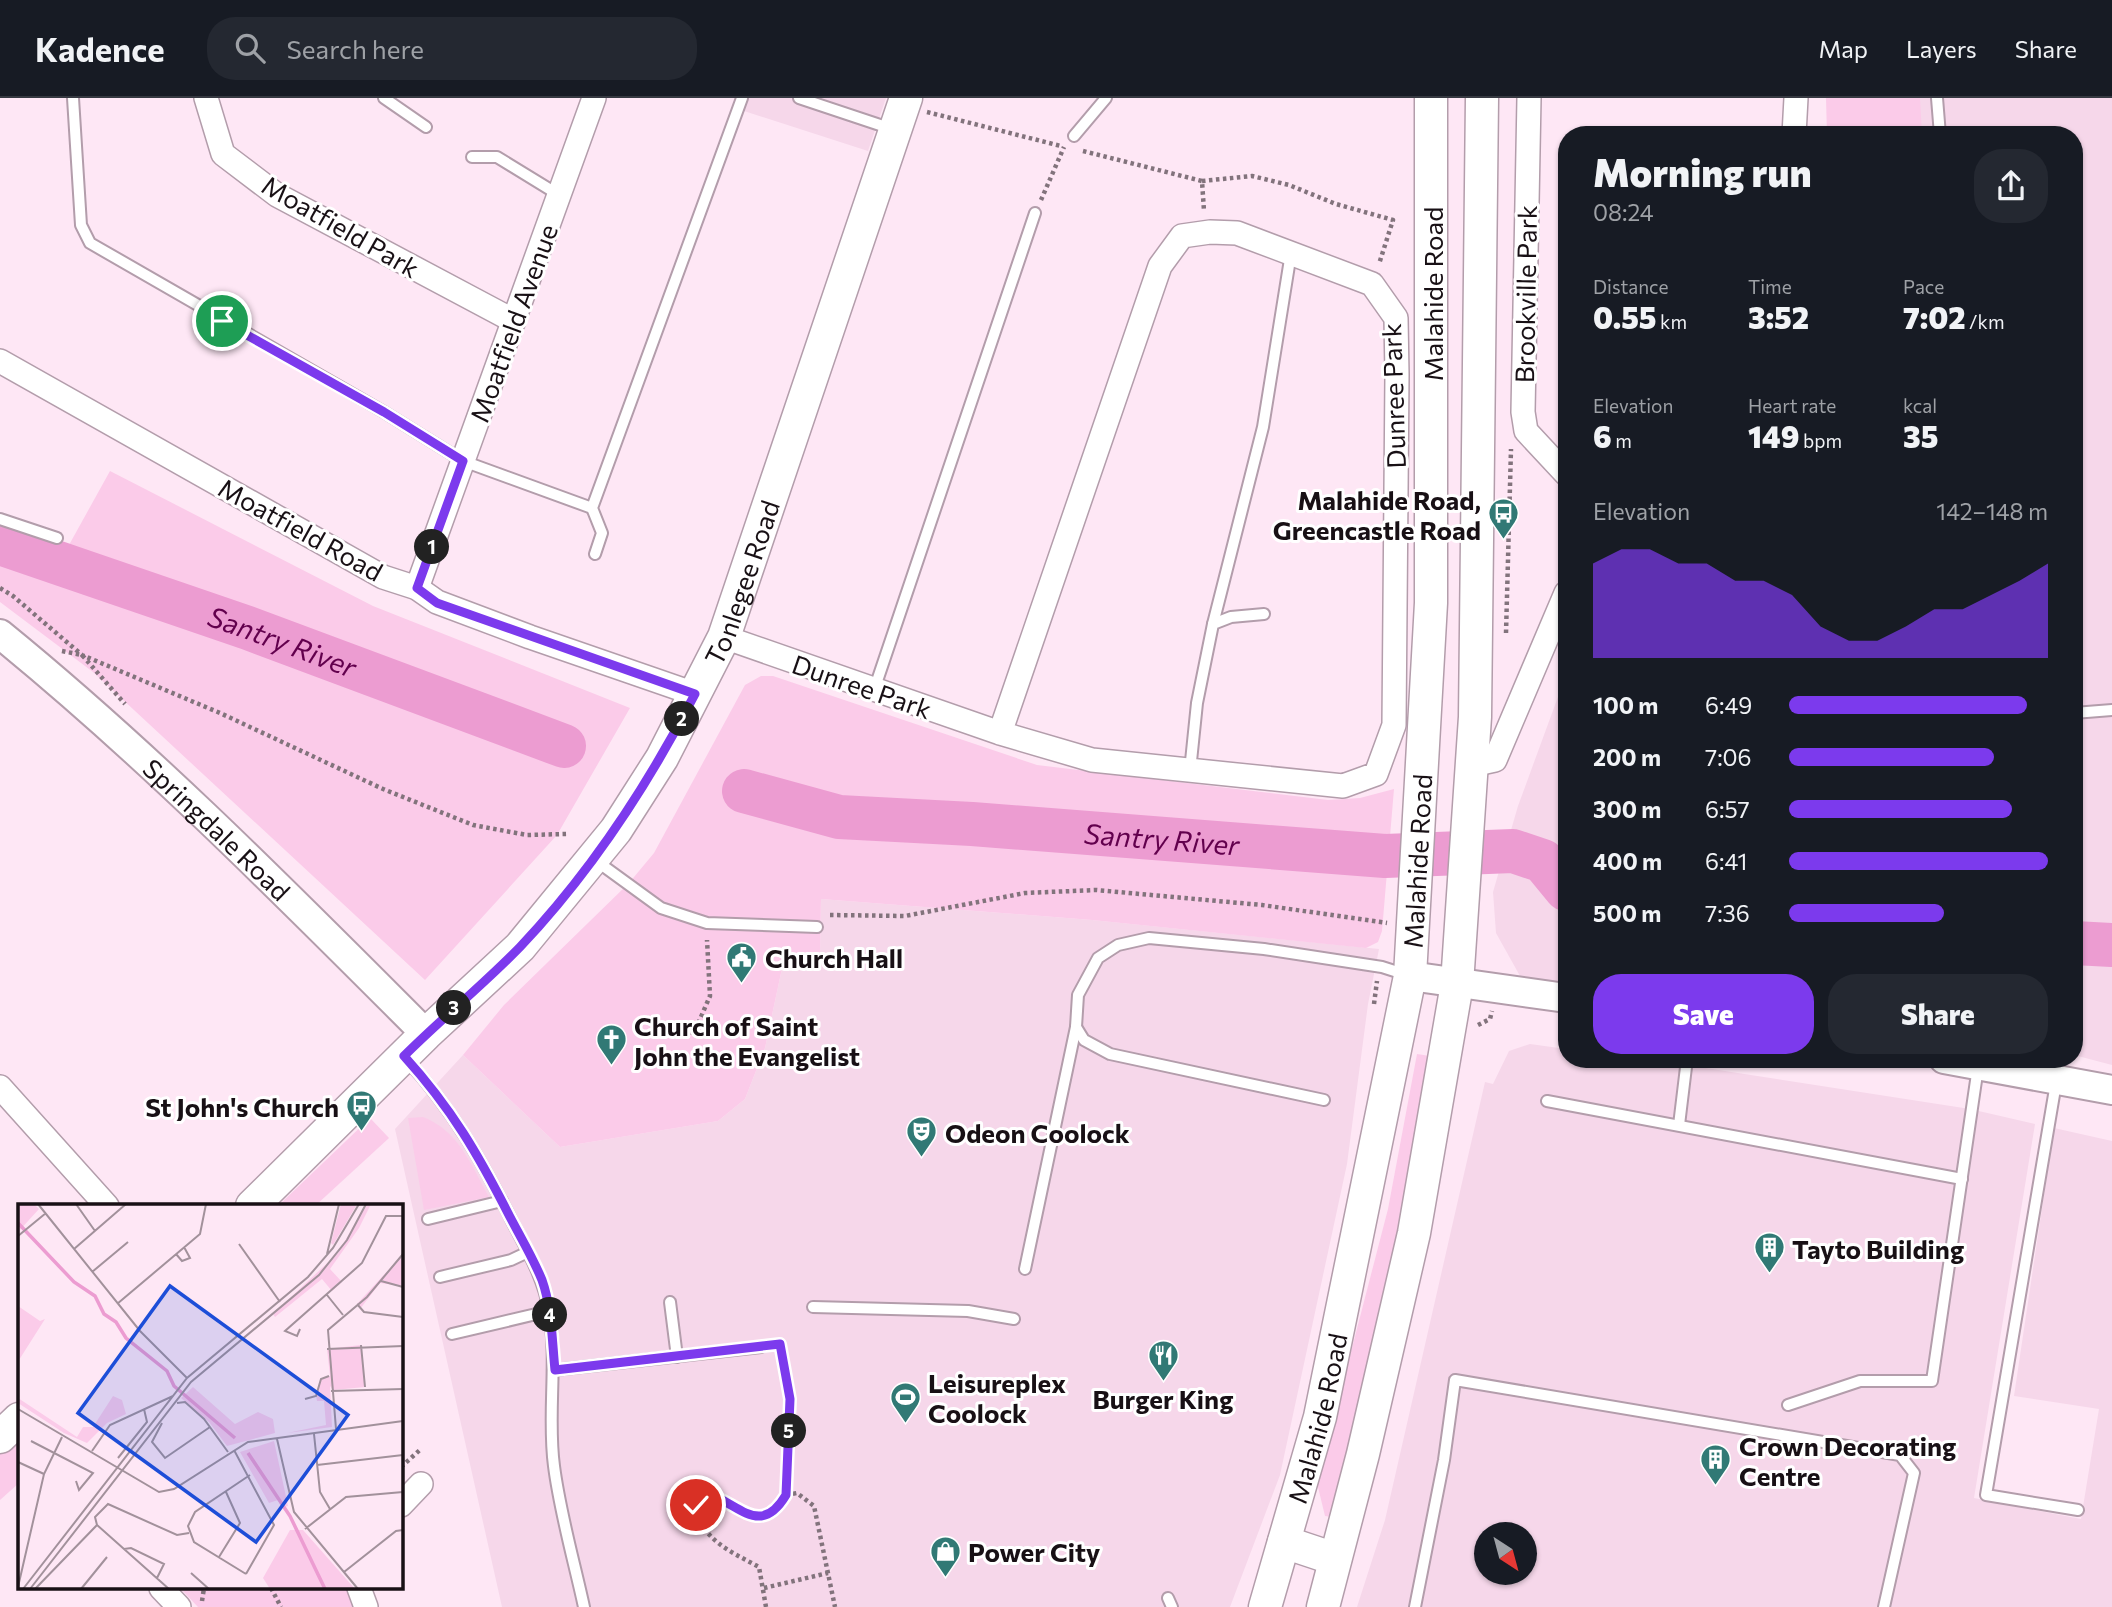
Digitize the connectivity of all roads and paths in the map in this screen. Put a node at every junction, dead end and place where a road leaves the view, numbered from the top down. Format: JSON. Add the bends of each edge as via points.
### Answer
{"nodes":[{"id":1,"x":73,"y":98,"type":"edge"},
{"id":2,"x":206,"y":98,"type":"edge"},
{"id":3,"x":384,"y":98,"type":"edge"},
{"id":4,"x":594,"y":98,"type":"edge"},
{"id":5,"x":742,"y":98,"type":"edge"},
{"id":6,"x":799,"y":98,"type":"edge"},
{"id":7,"x":906,"y":98,"type":"edge"},
{"id":8,"x":1106,"y":98,"type":"edge"},
{"id":9,"x":1431,"y":98,"type":"edge"},
{"id":10,"x":1482,"y":98,"type":"edge"},
{"id":11,"x":1529,"y":98,"type":"edge"},
{"id":12,"x":1796,"y":98,"type":"edge"},
{"id":13,"x":1937,"y":98,"type":"edge"},
{"id":14,"x":1794,"y":126,"type":"edge"},
{"id":15,"x":1939,"y":126,"type":"edge"},
{"id":16,"x":426,"y":127,"type":"dead end"},
{"id":17,"x":895,"y":130,"type":"junction"},
{"id":18,"x":1074,"y":136,"type":"joint"},
{"id":19,"x":472,"y":157,"type":"dead end"},
{"id":20,"x":1202,"y":181,"type":"dead end"},
{"id":21,"x":559,"y":195,"type":"junction"},
{"id":22,"x":1035,"y":213,"type":"joint"},
{"id":23,"x":1291,"y":253,"type":"junction"},
{"id":24,"x":1372,"y":285,"type":"junction"},
{"id":25,"x":514,"y":321,"type":"junction"},
{"id":26,"x":0,"y":361,"type":"edge"},
{"id":27,"x":1526,"y":431,"type":"junction"},
{"id":28,"x":463,"y":461,"type":"junction"},
{"id":29,"x":1558,"y":465,"type":"edge"},
{"id":30,"x":592,"y":508,"type":"junction"},
{"id":31,"x":0,"y":519,"type":"edge"},
{"id":32,"x":57,"y":538,"type":"dead end"},
{"id":33,"x":596,"y":554,"type":"dead end"},
{"id":34,"x":0,"y":588,"type":"edge"},
{"id":35,"x":417,"y":588,"type":"junction"},
{"id":36,"x":1558,"y":612,"type":"edge"},
{"id":37,"x":1264,"y":614,"type":"dead end"},
{"id":38,"x":1213,"y":624,"type":"junction"},
{"id":39,"x":0,"y":634,"type":"edge"},
{"id":40,"x":724,"y":638,"type":"junction"},
{"id":41,"x":1506,"y":639,"type":"dead end"},
{"id":42,"x":874,"y":690,"type":"junction"},
{"id":43,"x":695,"y":694,"type":"junction"},
{"id":44,"x":2112,"y":710,"type":"edge"},
{"id":45,"x":2083,"y":712,"type":"edge"},
{"id":46,"x":1000,"y":733,"type":"junction"},
{"id":47,"x":1472,"y":765,"type":"junction"},
{"id":48,"x":1190,"y":771,"type":"junction"},
{"id":49,"x":567,"y":834,"type":"dead end"},
{"id":50,"x":593,"y":858,"type":"junction"},
{"id":51,"x":707,"y":923,"type":"junction"},
{"id":52,"x":1388,"y":923,"type":"dead end"},
{"id":53,"x":813,"y":927,"type":"joint"},
{"id":54,"x":1410,"y":976,"type":"junction"},
{"id":55,"x":1457,"y":984,"type":"junction"},
{"id":56,"x":1558,"y":997,"type":"edge"},
{"id":57,"x":1076,"y":1027,"type":"junction"},
{"id":58,"x":670,"y":1029,"type":"dead end"},
{"id":59,"x":426,"y":1034,"type":"junction"},
{"id":60,"x":404,"y":1056,"type":"junction"},
{"id":61,"x":1686,"y":1068,"type":"edge"},
{"id":62,"x":1979,"y":1068,"type":"edge"},
{"id":63,"x":1996,"y":1068,"type":"edge"},
{"id":64,"x":2057,"y":1079,"type":"junction"},
{"id":65,"x":0,"y":1087,"type":"edge"},
{"id":66,"x":2112,"y":1090,"type":"edge"},
{"id":67,"x":1324,"y":1100,"type":"dead end"},
{"id":68,"x":1547,"y":1101,"type":"dead end"},
{"id":69,"x":1679,"y":1125,"type":"junction"},
{"id":70,"x":1962,"y":1179,"type":"junction"},
{"id":71,"x":502,"y":1200,"type":"junction"},
{"id":72,"x":105,"y":1204,"type":"edge"},
{"id":73,"x":254,"y":1204,"type":"edge"},
{"id":74,"x":428,"y":1219,"type":"dead end"},
{"id":75,"x":528,"y":1252,"type":"junction"},
{"id":76,"x":1025,"y":1269,"type":"dead end"},
{"id":77,"x":440,"y":1277,"type":"dead end"},
{"id":78,"x":670,"y":1302,"type":"dead end"},
{"id":79,"x":813,"y":1307,"type":"dead end"},
{"id":80,"x":549,"y":1311,"type":"junction"},
{"id":81,"x":1014,"y":1319,"type":"dead end"},
{"id":82,"x":452,"y":1334,"type":"dead end"},
{"id":83,"x":761,"y":1347,"type":"joint"},
{"id":84,"x":677,"y":1357,"type":"junction"},
{"id":85,"x":555,"y":1370,"type":"junction"},
{"id":86,"x":1787,"y":1405,"type":"dead end"},
{"id":87,"x":421,"y":1449,"type":"dead end"},
{"id":88,"x":402,"y":1466,"type":"edge"},
{"id":89,"x":421,"y":1484,"type":"dead end"},
{"id":90,"x":786,"y":1495,"type":"junction"},
{"id":91,"x":402,"y":1504,"type":"edge"},
{"id":92,"x":2078,"y":1510,"type":"dead end"},
{"id":93,"x":1284,"y":1542,"type":"junction"},
{"id":94,"x":1335,"y":1559,"type":"junction"},
{"id":95,"x":828,"y":1573,"type":"junction"},
{"id":96,"x":764,"y":1588,"type":"junction"},
{"id":97,"x":163,"y":1590,"type":"edge"},
{"id":98,"x":272,"y":1590,"type":"edge"},
{"id":99,"x":360,"y":1590,"type":"edge"},
{"id":100,"x":179,"y":1607,"type":"edge"},
{"id":101,"x":281,"y":1607,"type":"edge"},
{"id":102,"x":366,"y":1607,"type":"edge"},
{"id":103,"x":584,"y":1607,"type":"edge"},
{"id":104,"x":766,"y":1607,"type":"edge"},
{"id":105,"x":835,"y":1607,"type":"edge"},
{"id":106,"x":1265,"y":1607,"type":"edge"},
{"id":107,"x":1323,"y":1607,"type":"edge"},
{"id":108,"x":1415,"y":1607,"type":"edge"},
{"id":109,"x":1884,"y":1607,"type":"edge"}],
"edges":[{"from":1,"to":28,"type":"lane","via":[[81,225],[90,243]]},
{"from":2,"to":25,"type":"street","name":"Moatfield Park","via":[[223,153],[277,195]]},
{"from":3,"to":16,"type":"lane"},
{"from":4,"to":21,"type":"street","name":"Moatfield Avenue"},
{"from":5,"to":30,"type":"lane"},
{"from":6,"to":17,"type":"lane"},
{"from":7,"to":17,"type":"main road","name":"Tonlegee Road"},
{"from":8,"to":18,"type":"lane"},
{"from":9,"to":54,"type":"main road","name":"Malahide Road","via":[[1431,603]]},
{"from":10,"to":47,"type":"main road","name":"Malahide Road"},
{"from":11,"to":27,"type":"street","name":"Brookville Park","via":[[1522,412]]},
{"from":12,"to":14,"type":"street"},
{"from":13,"to":15,"type":"lane"},
{"from":17,"to":40,"type":"main road","name":"Tonlegee Road"},
{"from":18,"to":22,"type":"path","via":[[1064,146]]},
{"from":19,"to":21,"type":"lane","via":[[497,157]]},
{"from":20,"to":24,"type":"path","via":[[1252,176],[1392,220]]},
{"from":21,"to":25,"type":"street","name":"Moatfield Avenue"},
{"from":22,"to":42,"type":"lane"},
{"from":23,"to":24,"type":"street"},
{"from":23,"to":38,"type":"lane","via":[[1263,427]]},
{"from":23,"to":46,"type":"street","via":[[1237,233],[1210,232],[1182,236],[1160,266]]},
{"from":24,"to":48,"type":"street","name":"Dunree Park","via":[[1396,318],[1397,375],[1394,725],[1376,774],[1343,786]]},
{"from":25,"to":28,"type":"street","name":"Moatfield Avenue"},
{"from":26,"to":35,"type":"street","name":"Moatfield Road","via":[[383,577]]},
{"from":27,"to":29,"type":"street"},
{"from":27,"to":41,"type":"path","via":[[1511,437]]},
{"from":28,"to":30,"type":"lane"},
{"from":28,"to":35,"type":"street","name":"Moatfield Avenue"},
{"from":30,"to":33,"type":"lane","via":[[602,533]]},
{"from":31,"to":32,"type":"lane"},
{"from":34,"to":49,"type":"path","via":[[82,655],[383,789],[473,825],[527,835]]},
{"from":35,"to":43,"type":"street","name":"Moatfield Road","via":[[437,603]]},
{"from":36,"to":47,"type":"street","via":[[1495,760]]},
{"from":37,"to":38,"type":"lane"},
{"from":38,"to":48,"type":"lane","via":[[1197,703]]},
{"from":39,"to":59,"type":"street","name":"Springdale Road","via":[[234,843]]},
{"from":40,"to":42,"type":"street","name":"Dunree Park"},
{"from":40,"to":43,"type":"main road","name":"Tonlegee Road"},
{"from":42,"to":46,"type":"street","name":"Dunree Park"},
{"from":43,"to":50,"type":"main road","name":"Tonlegee Road","via":[[662,758]]},
{"from":44,"to":45,"type":"lane"},
{"from":46,"to":48,"type":"street","name":"Dunree Park","via":[[1092,760]]},
{"from":47,"to":55,"type":"main road","name":"Malahide Road"},
{"from":50,"to":51,"type":"lane","via":[[661,908]]},
{"from":50,"to":59,"type":"main road","name":"Tonlegee Road","via":[[520,947]]},
{"from":51,"to":53,"type":"lane"},
{"from":51,"to":58,"type":"path","via":[[710,996],[694,1033]]},
{"from":52,"to":53,"type":"path","via":[[1262,905],[1096,890],[1024,893],[905,916],[814,915]]},
{"from":54,"to":55,"type":"street"},
{"from":54,"to":57,"type":"lane","via":[[1382,967],[1264,949],[1149,938],[1118,945],[1098,958],[1078,995]]},
{"from":54,"to":93,"type":"main road","name":"Malahide Road","via":[[1321,1417]]},
{"from":55,"to":56,"type":"street"},
{"from":55,"to":94,"type":"main road","name":"Malahide Road","via":[[1414,1233]]},
{"from":57,"to":67,"type":"lane","via":[[1084,1040],[1110,1055]]},
{"from":57,"to":76,"type":"lane"},
{"from":59,"to":60,"type":"main road","name":"Tonlegee Road"},
{"from":60,"to":71,"type":"lane","via":[[456,1119]]},
{"from":60,"to":73,"type":"main road","name":"Tonlegee Road"},
{"from":61,"to":69,"type":"lane"},
{"from":62,"to":70,"type":"lane"},
{"from":63,"to":64,"type":"street"},
{"from":64,"to":66,"type":"street"},
{"from":64,"to":92,"type":"lane","via":[[1986,1495]]},
{"from":65,"to":72,"type":"street"},
{"from":68,"to":69,"type":"lane"},
{"from":69,"to":70,"type":"lane"},
{"from":70,"to":86,"type":"lane","via":[[1932,1381],[1860,1381]]},
{"from":71,"to":74,"type":"lane"},
{"from":71,"to":75,"type":"lane"},
{"from":75,"to":77,"type":"lane"},
{"from":75,"to":80,"type":"lane"},
{"from":78,"to":84,"type":"lane"},
{"from":79,"to":81,"type":"lane","via":[[968,1311]]},
{"from":80,"to":82,"type":"lane"},
{"from":80,"to":85,"type":"lane"},
{"from":83,"to":84,"type":"lane"},
{"from":83,"to":90,"type":"path","via":[[780,1344],[790,1399]]},
{"from":84,"to":85,"type":"lane"},
{"from":85,"to":103,"type":"lane","via":[[554,1467]]},
{"from":87,"to":88,"type":"path"},
{"from":89,"to":91,"type":"street"},
{"from":90,"to":95,"type":"path","via":[[797,1493],[814,1506]]},
{"from":90,"to":96,"type":"path","via":[[761,1516],[740,1513],[706,1494],[696,1505],[712,1541],[759,1567]]},
{"from":93,"to":94,"type":"main road"},
{"from":93,"to":106,"type":"main road","name":"Malahide Road"},
{"from":94,"to":107,"type":"main road","name":"Malahide Road"},
{"from":95,"to":96,"type":"path"},
{"from":95,"to":105,"type":"path"},
{"from":96,"to":104,"type":"path"},
{"from":97,"to":100,"type":"street"},
{"from":98,"to":101,"type":"path"},
{"from":99,"to":102,"type":"street"},
{"from":108,"to":109,"type":"lane","via":[[1455,1380],[1900,1455],[1914,1474]]}]}
